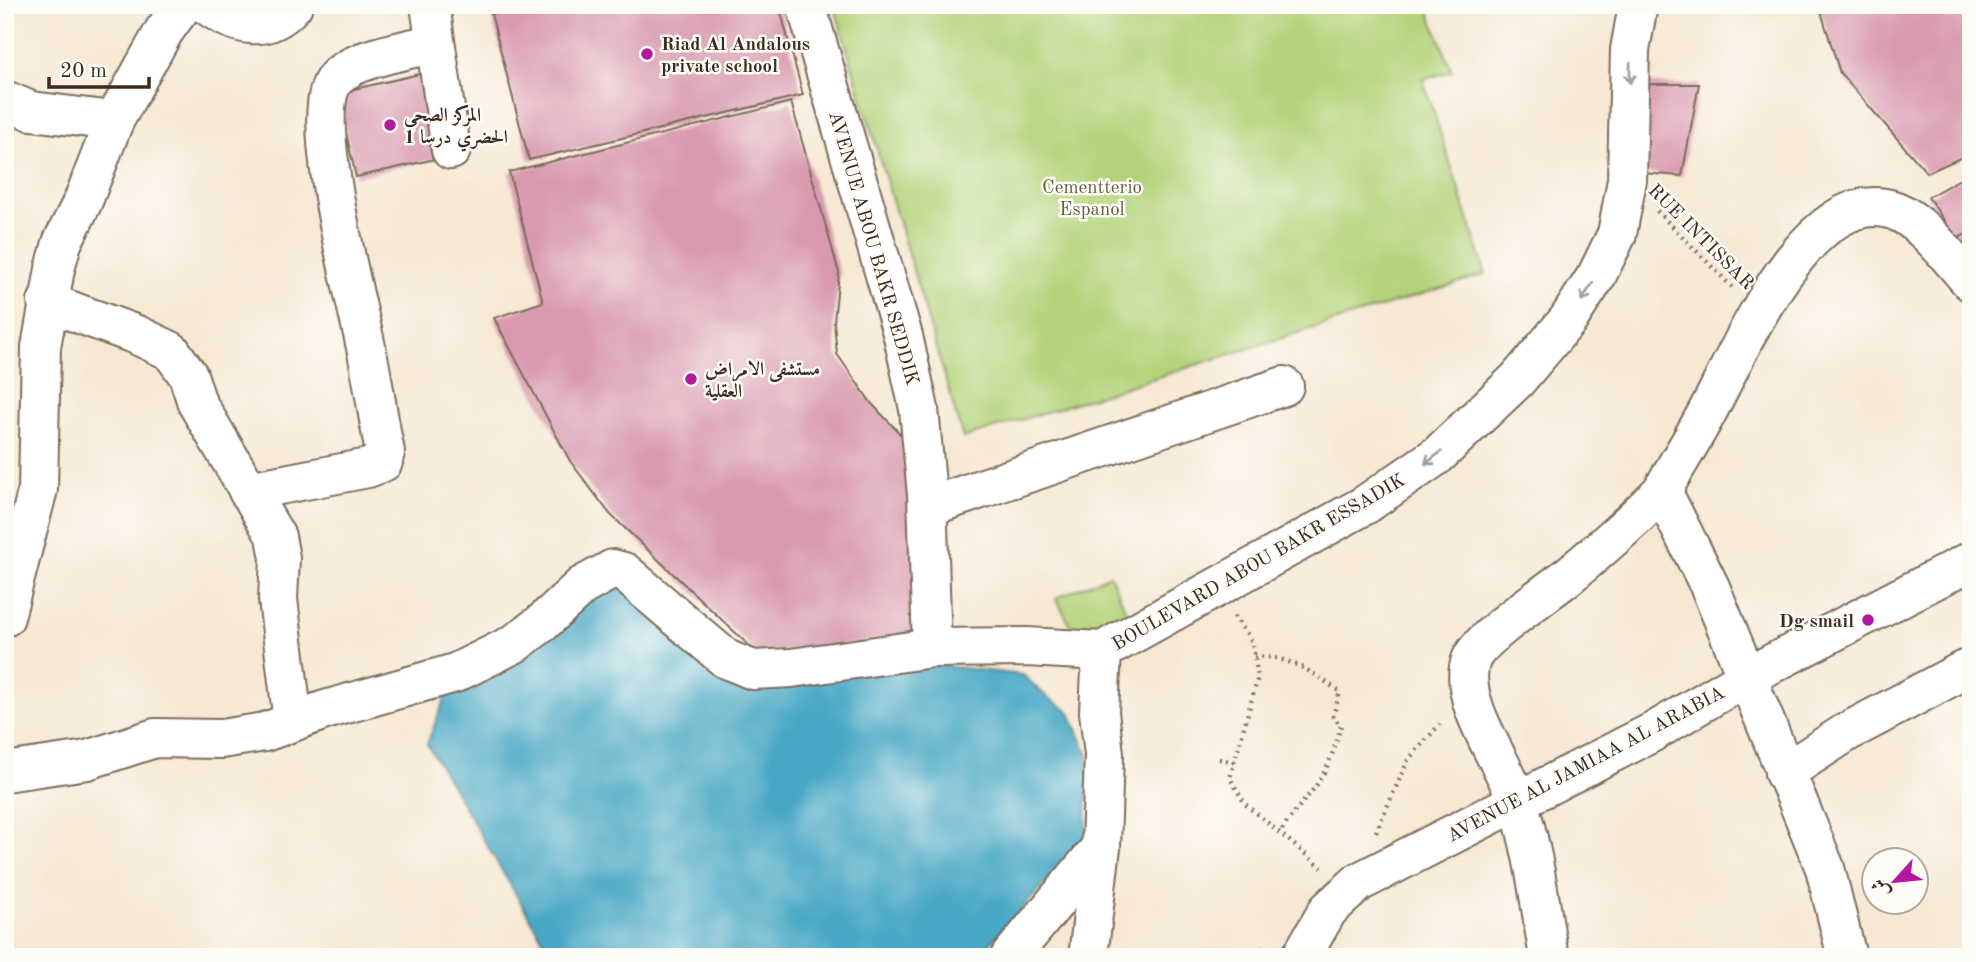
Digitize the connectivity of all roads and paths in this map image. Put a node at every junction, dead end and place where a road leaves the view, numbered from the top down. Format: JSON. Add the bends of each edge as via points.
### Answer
{"nodes":[{"id":1,"x":183,"y":5,"type":"edge"},
{"id":2,"x":208,"y":5,"type":"edge"},
{"id":3,"x":293,"y":5,"type":"edge"},
{"id":4,"x":429,"y":5,"type":"edge"},
{"id":5,"x":806,"y":5,"type":"edge"},
{"id":6,"x":1638,"y":5,"type":"edge"},
{"id":7,"x":435,"y":43,"type":"junction"},
{"id":8,"x":5,"y":100,"type":"edge"},
{"id":9,"x":114,"y":121,"type":"junction"},
{"id":10,"x":451,"y":150,"type":"dead end"},
{"id":11,"x":1627,"y":180,"type":"junction"},
{"id":12,"x":1971,"y":282,"type":"edge"},
{"id":13,"x":47,"y":302,"type":"junction"},
{"id":14,"x":1758,"y":312,"type":"junction"},
{"id":15,"x":1284,"y":386,"type":"dead end"},
{"id":16,"x":248,"y":491,"type":"junction"},
{"id":17,"x":1662,"y":491,"type":"junction"},
{"id":18,"x":928,"y":507,"type":"junction"},
{"id":19,"x":1971,"y":561,"type":"edge"},
{"id":20,"x":1216,"y":589,"type":"junction"},
{"id":21,"x":5,"y":617,"type":"edge"},
{"id":22,"x":932,"y":648,"type":"junction"},
{"id":23,"x":1102,"y":651,"type":"junction"},
{"id":24,"x":1255,"y":656,"type":"junction"},
{"id":25,"x":1964,"y":670,"type":"dead end"},
{"id":26,"x":1748,"y":676,"type":"junction"},
{"id":27,"x":1473,"y":699,"type":"junction"},
{"id":28,"x":292,"y":722,"type":"junction"},
{"id":29,"x":1220,"y":759,"type":"dead end"},
{"id":30,"x":1236,"y":762,"type":"junction"},
{"id":31,"x":5,"y":772,"type":"edge"},
{"id":32,"x":1784,"y":773,"type":"junction"},
{"id":33,"x":1516,"y":799,"type":"junction"},
{"id":34,"x":1280,"y":833,"type":"junction"},
{"id":35,"x":1374,"y":836,"type":"dead end"},
{"id":36,"x":1101,"y":847,"type":"junction"},
{"id":37,"x":1349,"y":891,"type":"junction"},
{"id":38,"x":1010,"y":957,"type":"edge"},
{"id":39,"x":1088,"y":957,"type":"edge"},
{"id":40,"x":1301,"y":957,"type":"edge"},
{"id":41,"x":1549,"y":957,"type":"edge"},
{"id":42,"x":1847,"y":957,"type":"edge"}],
"edges":[{"from":1,"to":9,"type":"street","via":[[164,30]]},
{"from":2,"to":3,"type":"street","via":[[248,26],[270,23]]},
{"from":4,"to":7,"type":"street"},
{"from":5,"to":18,"type":"street","name":"AVENUE ABOU BAKR SEDDIK","via":[[903,336],[919,409]]},
{"from":6,"to":11,"type":"street","name":"BOULEVARD ABOU BAKR ESSADIK","one_way":true,"via":[[1630,50]]},
{"from":7,"to":10,"type":"street"},
{"from":7,"to":16,"type":"street","via":[[342,72],[328,93],[329,162],[385,452],[383,462]]},
{"from":8,"to":9,"type":"street","via":[[32,111]]},
{"from":9,"to":13,"type":"street","via":[[62,243]]},
{"from":11,"to":14,"type":"path","name":"RUE INTISSAR"},
{"from":11,"to":20,"type":"street","name":"BOULEVARD ABOU BAKR ESSADIK","one_way":true,"via":[[1617,234],[1597,275],[1569,320],[1517,380],[1428,463],[1365,505]]},
{"from":12,"to":14,"type":"street","via":[[1924,232],[1895,211],[1857,211],[1835,219],[1795,259]]},
{"from":13,"to":16,"type":"street","via":[[171,351]]},
{"from":13,"to":21,"type":"street","via":[[41,347],[38,489]]},
{"from":14,"to":17,"type":"street"},
{"from":15,"to":18,"type":"street"},
{"from":16,"to":28,"type":"street","via":[[276,537],[281,558],[278,599]]},
{"from":17,"to":26,"type":"street"},
{"from":17,"to":27,"type":"street","via":[[1609,542],[1471,658],[1468,677]]},
{"from":18,"to":22,"type":"street","name":"AVENUE ABOU BAKR SEDDIK"},
{"from":19,"to":26,"type":"street","name":"AVENUE AL JAMIAA AL ARABIA"},
{"from":20,"to":23,"type":"street","name":"BOULEVARD ABOU BAKR ESSADIK"},
{"from":20,"to":24,"type":"path","via":[[1252,640]]},
{"from":22,"to":23,"type":"street"},
{"from":22,"to":28,"type":"street","via":[[753,670],[726,659],[624,572],[613,569],[582,586],[514,644],[483,660],[455,673]]},
{"from":23,"to":36,"type":"street"},
{"from":24,"to":30,"type":"path","via":[[1258,677]]},
{"from":24,"to":34,"type":"path","via":[[1280,656],[1340,692],[1333,717],[1341,725],[1335,746],[1319,782]]},
{"from":25,"to":32,"type":"street"},
{"from":26,"to":32,"type":"street"},
{"from":26,"to":33,"type":"street","name":"AVENUE AL JAMIAA AL ARABIA","via":[[1653,732]]},
{"from":27,"to":33,"type":"street"},
{"from":27,"to":35,"type":"path","via":[[1450,714],[1408,760]]},
{"from":28,"to":31,"type":"street","via":[[221,739],[155,738],[87,760]]},
{"from":29,"to":30,"type":"path"},
{"from":30,"to":34,"type":"path","via":[[1230,778],[1245,804]]},
{"from":32,"to":42,"type":"street","via":[[1825,868]]},
{"from":33,"to":37,"type":"street","name":"AVENUE AL JAMIAA AL ARABIA","via":[[1359,881]]},
{"from":33,"to":41,"type":"street"},
{"from":34,"to":37,"type":"path"},
{"from":36,"to":38,"type":"street"},
{"from":36,"to":39,"type":"street"},
{"from":37,"to":40,"type":"street","name":"AVENUE AL JAMIAA AL ARABIA","via":[[1328,910]]}]}
